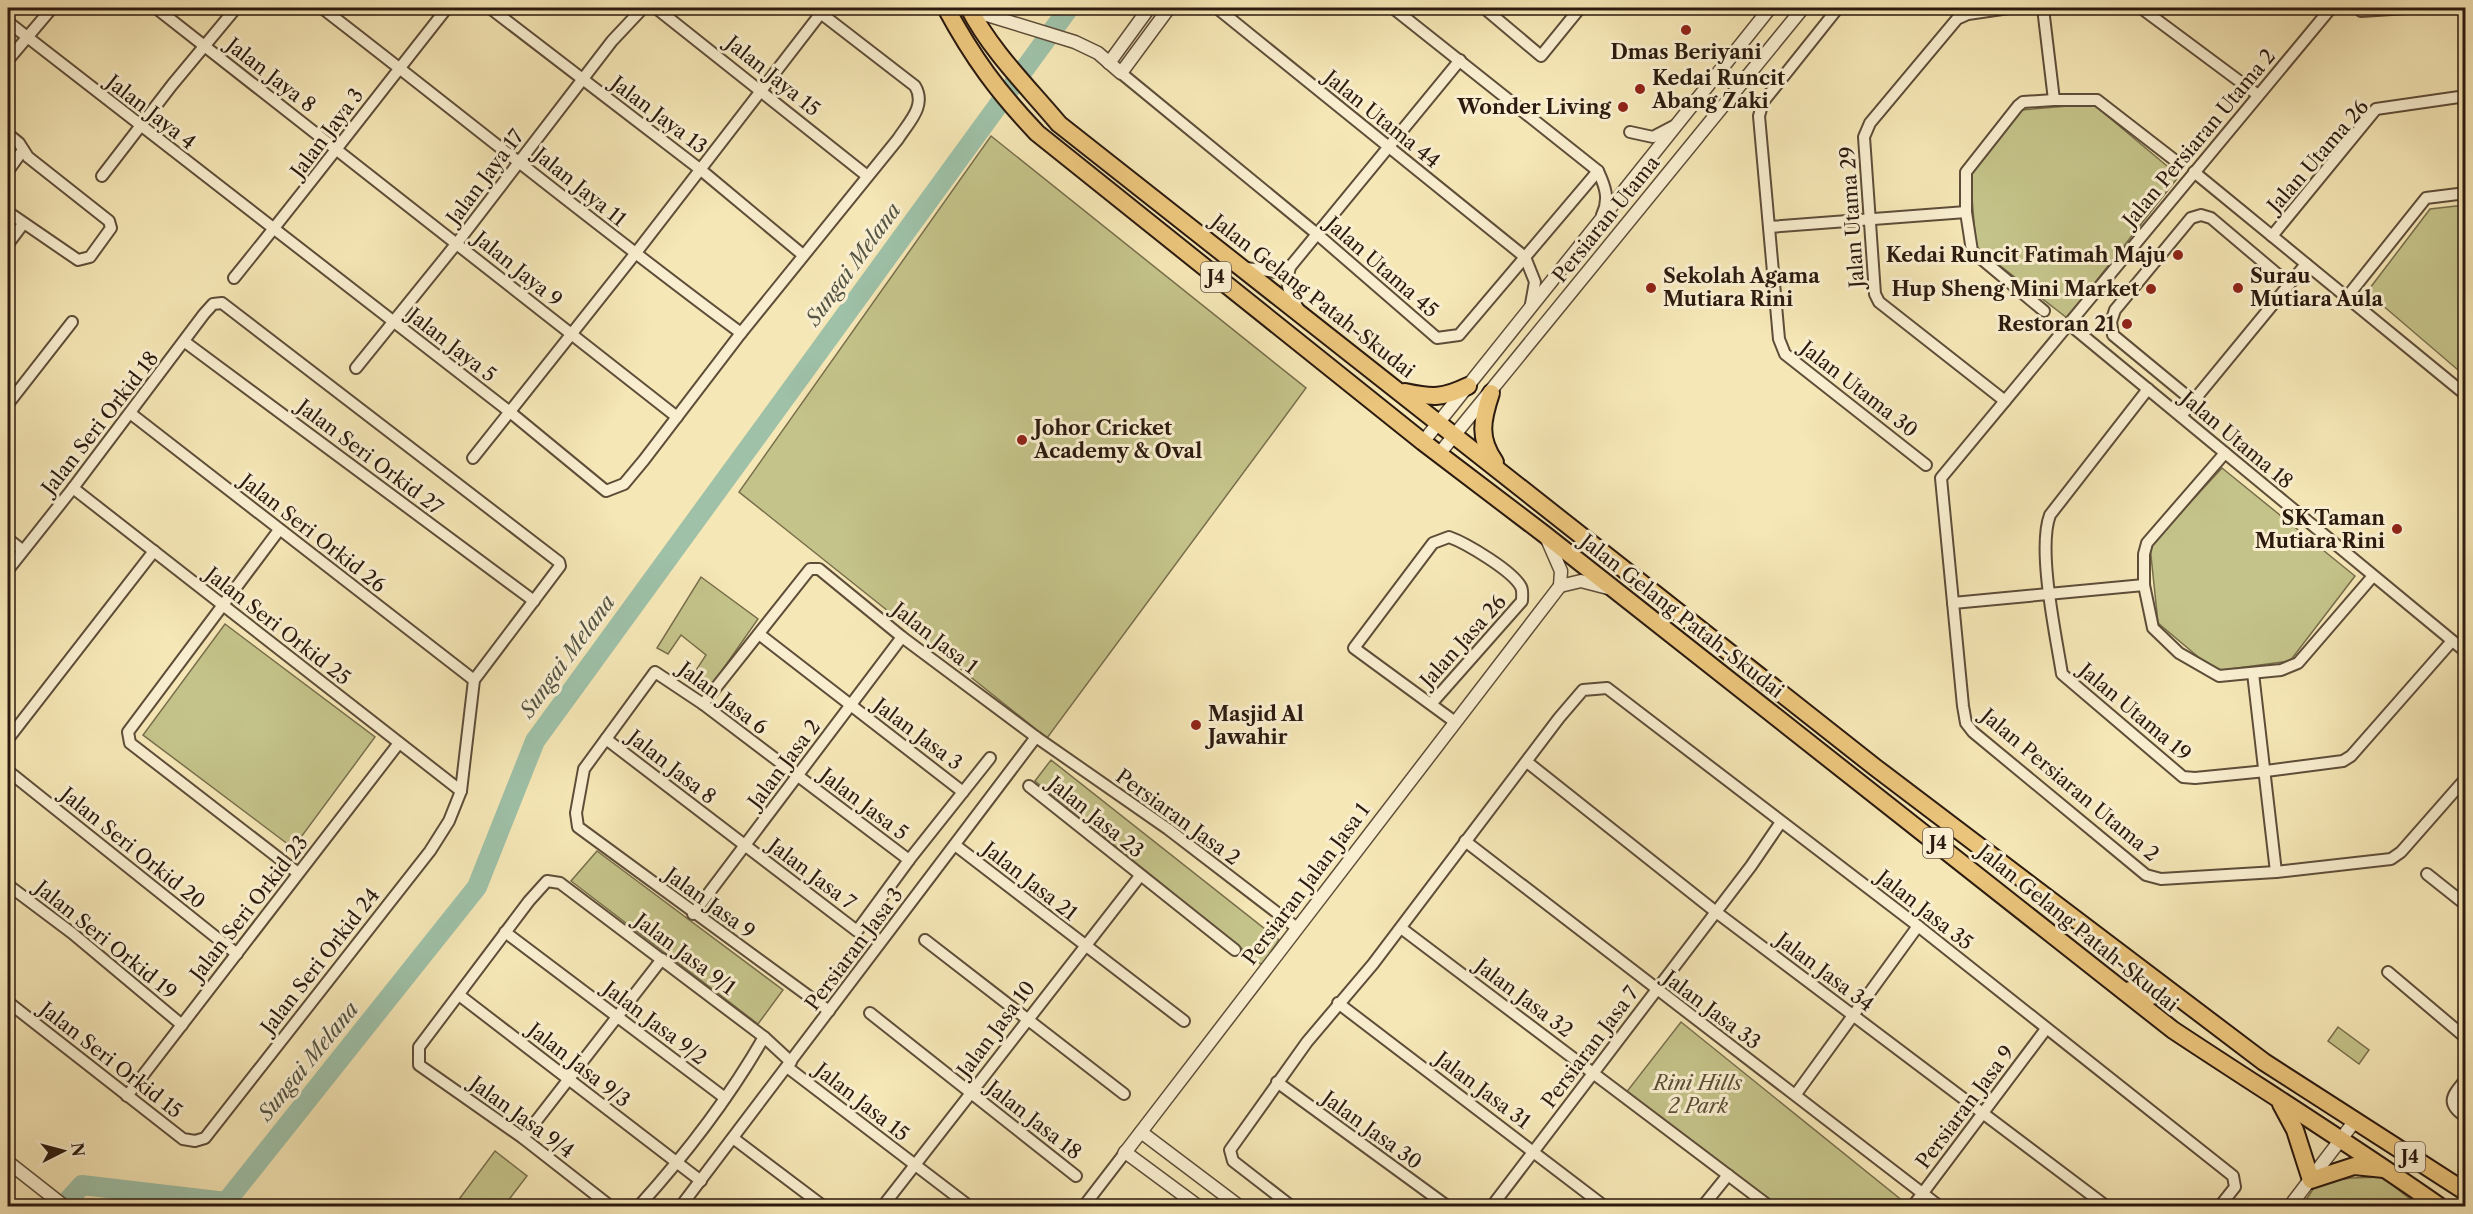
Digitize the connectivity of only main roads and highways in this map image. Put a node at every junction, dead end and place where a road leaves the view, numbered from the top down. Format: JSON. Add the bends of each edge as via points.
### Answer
{"nodes":[{"id":1,"x":946,"y":8,"type":"edge"},
{"id":2,"x":969,"y":8,"type":"edge"},
{"id":3,"x":1468,"y":386,"type":"road end"},
{"id":4,"x":1399,"y":391,"type":"junction"},
{"id":5,"x":1491,"y":393,"type":"road end"},
{"id":6,"x":1503,"y":474,"type":"junction"},
{"id":7,"x":2117,"y":948,"type":"junction"},
{"id":8,"x":2101,"y":973,"type":"junction"},
{"id":9,"x":2279,"y":1100,"type":"junction"},
{"id":10,"x":2387,"y":1170,"type":"junction"},
{"id":11,"x":2466,"y":1192,"type":"edge"},
{"id":12,"x":2439,"y":1206,"type":"edge"}],
"edges":[{"from":1,"to":8,"type":"main road","name":"Jalan Gelang Patah-Skudai","number":"J4","via":[[971,55],[1046,140],[1423,442]]},
{"from":2,"to":4,"type":"main road","name":"Jalan Gelang Patah-Skudai","number":"J4","via":[[1010,67],[1059,124]]},
{"from":3,"to":4,"type":"main road","via":[[1446,396]]},
{"from":4,"to":6,"type":"main road","name":"Jalan Gelang Patah-Skudai","number":"J4"},
{"from":5,"to":6,"type":"main road","via":[[1482,421],[1483,441]]},
{"from":6,"to":7,"type":"main road","name":"Jalan Gelang Patah-Skudai","number":"J4","via":[[1876,768]]},
{"from":7,"to":8,"type":"main road","via":[[2149,984],[2153,995],[2147,998],[2137,994]]},
{"from":7,"to":11,"type":"main road","name":"Jalan Gelang Patah-Skudai","number":"J4","via":[[2264,1062]]},
{"from":8,"to":9,"type":"main road","name":"Jalan Gelang Patah-Skudai","number":"J4","via":[[2173,1030]]},
{"from":9,"to":10,"type":"main road","name":"Jalan Gelang Patah-Skudai","number":"J4"},
{"from":9,"to":10,"type":"main road","via":[[2295,1130],[2311,1180],[2354,1166]]},
{"from":10,"to":12,"type":"main road","name":"Jalan Gelang Patah-Skudai","number":"J4"}]}
